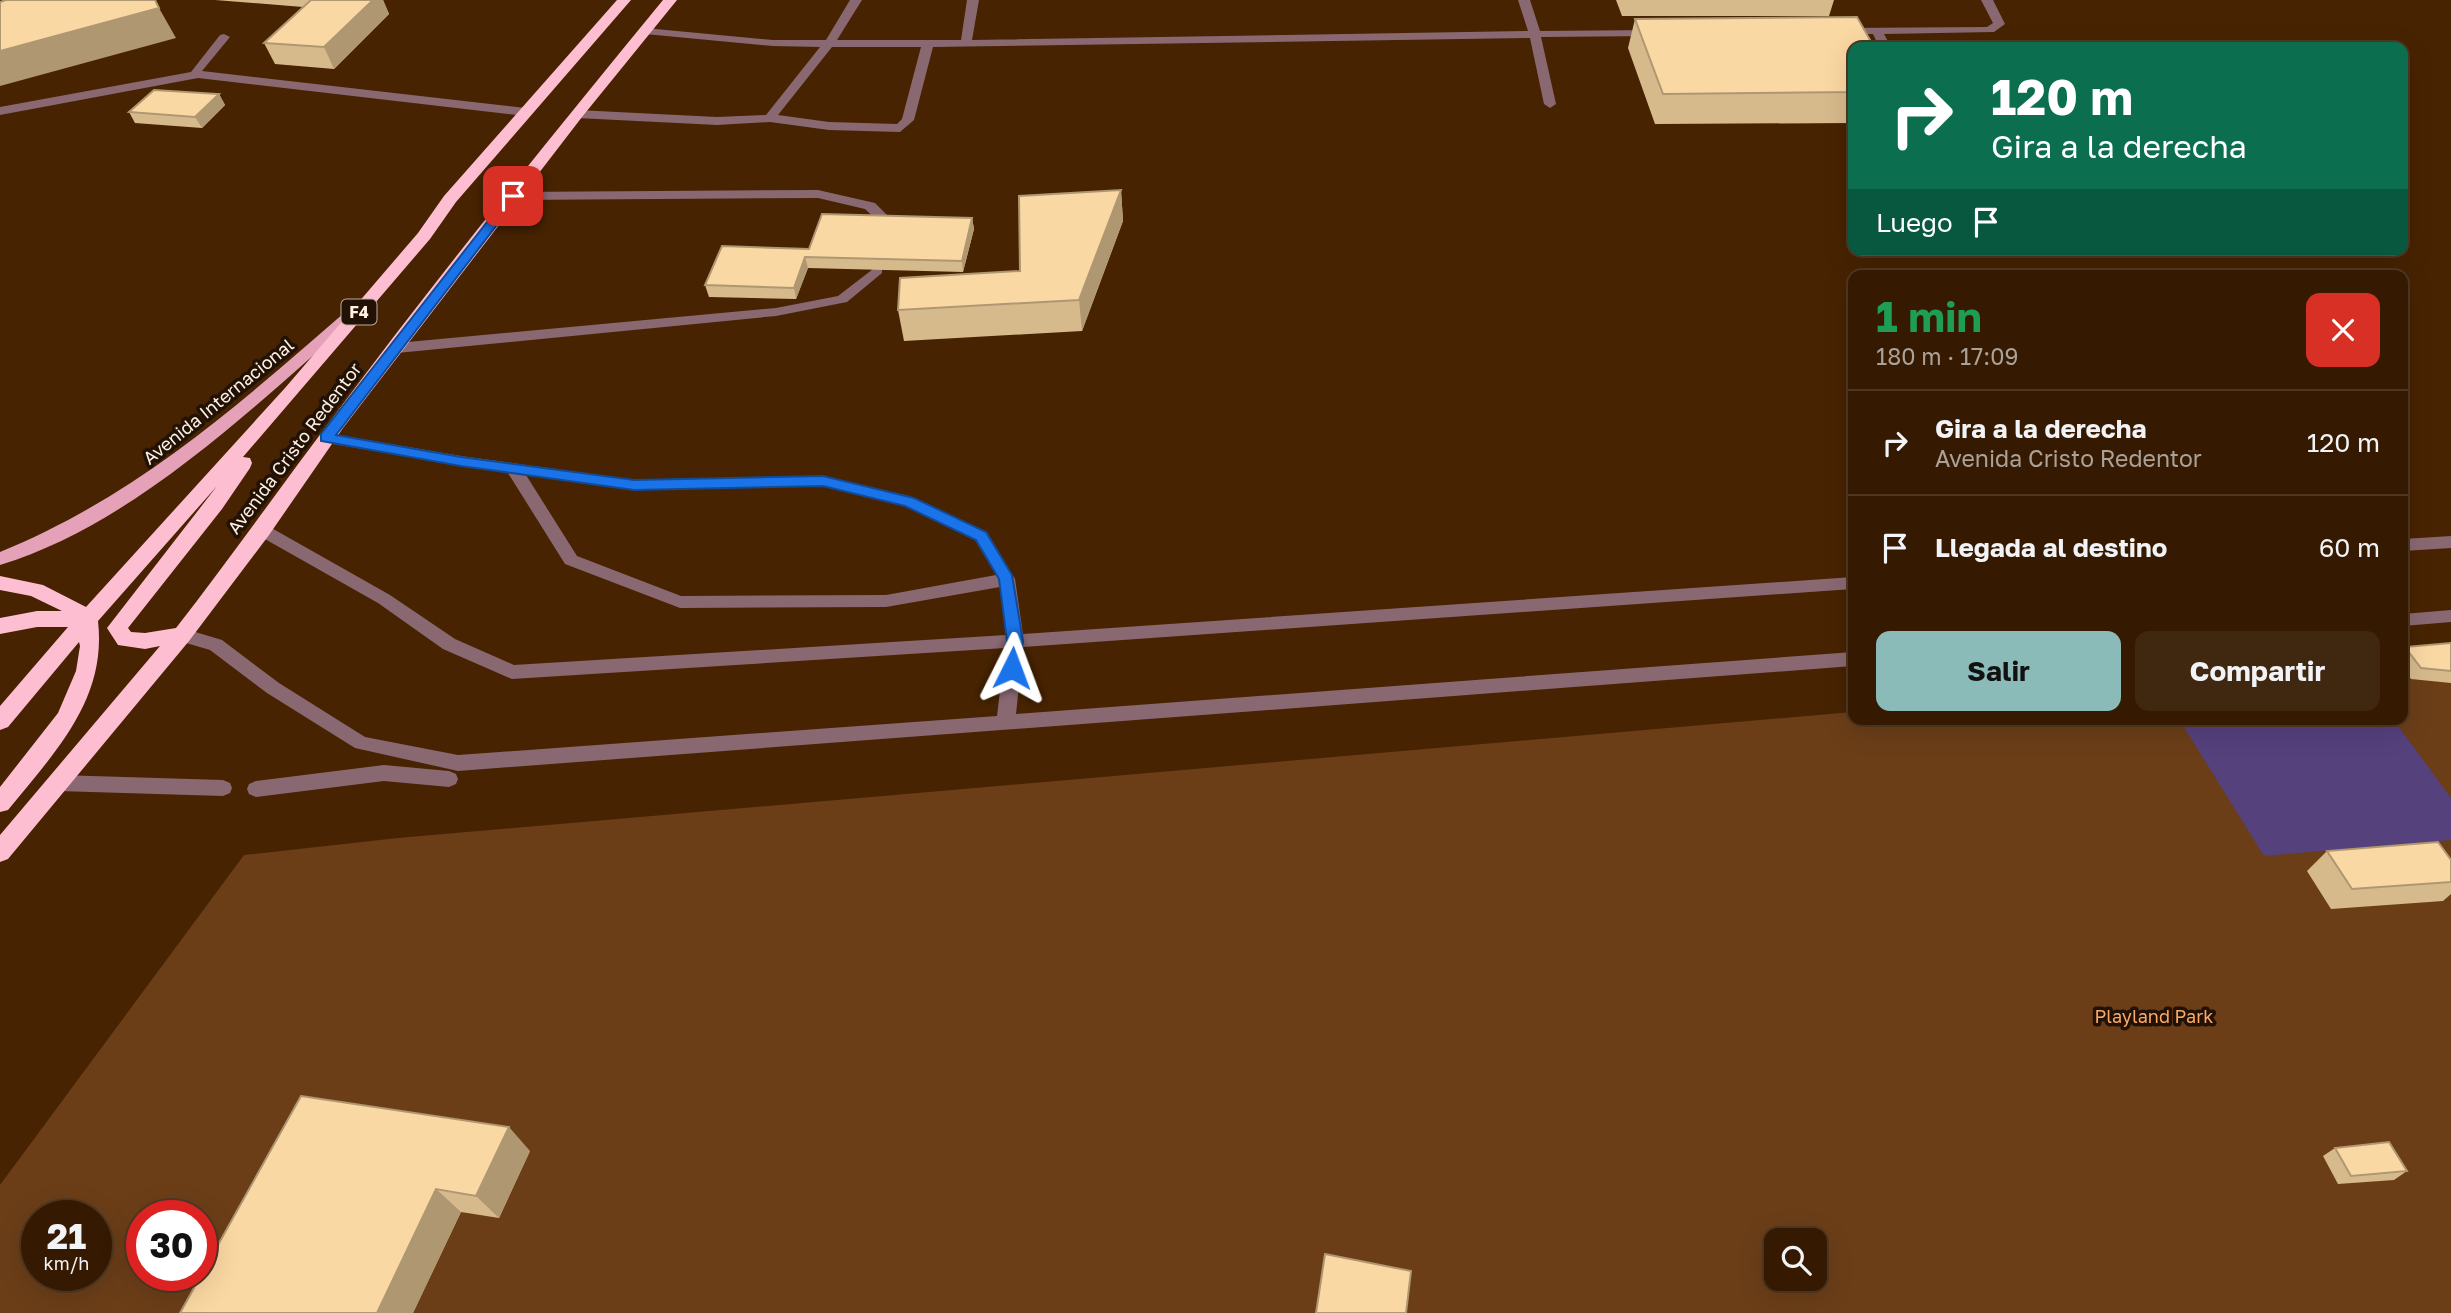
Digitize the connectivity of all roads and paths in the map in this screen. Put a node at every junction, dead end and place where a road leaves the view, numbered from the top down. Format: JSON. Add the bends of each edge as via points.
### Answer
{"nodes":[{"id":1,"x":624,"y":0,"type":"edge"},
{"id":2,"x":670,"y":0,"type":"edge"},
{"id":3,"x":856,"y":0,"type":"edge"},
{"id":4,"x":974,"y":0,"type":"edge"},
{"id":5,"x":1524,"y":0,"type":"edge"},
{"id":6,"x":1987,"y":0,"type":"edge"},
{"id":7,"x":645,"y":31,"type":"junction"},
{"id":8,"x":1877,"y":31,"type":"junction"},
{"id":9,"x":1836,"y":32,"type":"edge"},
{"id":10,"x":1672,"y":33,"type":"edge"},
{"id":11,"x":1535,"y":34,"type":"junction"},
{"id":12,"x":225,"y":37,"type":"dead end"},
{"id":13,"x":830,"y":42,"type":"junction"},
{"id":14,"x":1882,"y":42,"type":"edge"},
{"id":15,"x":966,"y":43,"type":"junction"},
{"id":16,"x":928,"y":44,"type":"junction"},
{"id":17,"x":198,"y":74,"type":"junction"},
{"id":18,"x":1550,"y":104,"type":"dead end"},
{"id":19,"x":0,"y":111,"type":"edge"},
{"id":20,"x":526,"y":112,"type":"junction"},
{"id":21,"x":577,"y":114,"type":"junction"},
{"id":22,"x":770,"y":118,"type":"junction"},
{"id":23,"x":513,"y":196,"type":"junction"},
{"id":24,"x":892,"y":227,"type":"edge"},
{"id":25,"x":877,"y":270,"type":"edge"},
{"id":26,"x":374,"y":294,"type":"junction"},
{"id":27,"x":397,"y":348,"type":"junction"},
{"id":28,"x":291,"y":392,"type":"junction"},
{"id":29,"x":326,"y":438,"type":"junction"},
{"id":30,"x":513,"y":468,"type":"junction"},
{"id":31,"x":261,"y":530,"type":"junction"},
{"id":32,"x":2451,"y":542,"type":"edge"},
{"id":33,"x":2408,"y":545,"type":"edge"},
{"id":34,"x":0,"y":559,"type":"edge"},
{"id":35,"x":1007,"y":579,"type":"junction"},
{"id":36,"x":0,"y":583,"type":"edge"},
{"id":37,"x":1848,"y":583,"type":"edge"},
{"id":38,"x":2451,"y":616,"type":"edge"},
{"id":39,"x":87,"y":619,"type":"junction"},
{"id":40,"x":2408,"y":620,"type":"edge"},
{"id":41,"x":0,"y":626,"type":"edge"},
{"id":42,"x":182,"y":635,"type":"junction"},
{"id":43,"x":1015,"y":641,"type":"junction"},
{"id":44,"x":1848,"y":659,"type":"edge"},
{"id":45,"x":1006,"y":720,"type":"junction"},
{"id":46,"x":0,"y":721,"type":"edge"},
{"id":47,"x":450,"y":779,"type":"dead end"},
{"id":48,"x":58,"y":783,"type":"junction"},
{"id":49,"x":223,"y":788,"type":"dead end"},
{"id":50,"x":256,"y":789,"type":"dead end"},
{"id":51,"x":0,"y":803,"type":"edge"},
{"id":52,"x":0,"y":852,"type":"edge"}],
"edges":[{"from":1,"to":20,"type":"highway","name":"Avenida Cristo Redentor","number":"F4"},
{"from":2,"to":7,"type":"highway","name":"Avenida Cristo Redentor"},
{"from":3,"to":13,"type":"street"},
{"from":4,"to":15,"type":"street"},
{"from":5,"to":11,"type":"street"},
{"from":6,"to":8,"type":"street","via":[[1999,24],[1990,30]]},
{"from":7,"to":13,"type":"street","via":[[773,43]]},
{"from":7,"to":21,"type":"highway","name":"Avenida Cristo Redentor"},
{"from":8,"to":9,"type":"street"},
{"from":8,"to":14,"type":"street"},
{"from":10,"to":11,"type":"street"},
{"from":11,"to":15,"type":"street"},
{"from":11,"to":18,"type":"street"},
{"from":12,"to":17,"type":"street","via":[[199,63]]},
{"from":13,"to":16,"type":"street"},
{"from":13,"to":22,"type":"street"},
{"from":15,"to":16,"type":"street"},
{"from":16,"to":22,"type":"street","via":[[908,120],[900,128]]},
{"from":17,"to":19,"type":"street"},
{"from":17,"to":20,"type":"street"},
{"from":20,"to":26,"type":"highway","name":"Avenida Cristo Redentor","number":"F4"},
{"from":21,"to":22,"type":"street","via":[[717,121]]},
{"from":21,"to":23,"type":"highway","name":"Avenida Cristo Redentor"},
{"from":23,"to":24,"type":"street","via":[[818,194],[870,206]]},
{"from":23,"to":27,"type":"highway","name":"Avenida Cristo Redentor"},
{"from":25,"to":27,"type":"street","via":[[842,299],[776,312]]},
{"from":26,"to":28,"type":"highway","name":"Avenida Cristo Redentor","number":"F4"},
{"from":26,"to":34,"type":"main road","name":"Avenida Internacional","via":[[166,470],[62,535]]},
{"from":27,"to":29,"type":"highway","name":"Avenida Cristo Redentor"},
{"from":28,"to":39,"type":"highway","name":"Avenida Cristo Redentor","number":"F4"},
{"from":28,"to":42,"type":"highway","via":[[215,503],[117,628],[124,639]]},
{"from":29,"to":30,"type":"street"},
{"from":29,"to":31,"type":"highway","name":"Avenida Cristo Redentor"},
{"from":30,"to":35,"type":"street","via":[[634,485],[823,481],[909,502],[981,536]]},
{"from":30,"to":35,"type":"street","via":[[570,559],[680,602],[886,601]]},
{"from":31,"to":42,"type":"highway","name":"Avenida Cristo Redentor"},
{"from":31,"to":43,"type":"street","via":[[384,599],[449,643],[512,672]]},
{"from":32,"to":33,"type":"street"},
{"from":35,"to":43,"type":"street"},
{"from":36,"to":39,"type":"highway","via":[[39,589]]},
{"from":37,"to":43,"type":"street"},
{"from":38,"to":40,"type":"street"},
{"from":39,"to":41,"type":"highway","via":[[37,619]]},
{"from":39,"to":46,"type":"highway","name":"Avenida Cristo Redentor","number":"F4"},
{"from":39,"to":51,"type":"highway","via":[[92,640],[85,678],[72,710]]},
{"from":42,"to":45,"type":"street","via":[[216,645],[273,688],[361,743],[458,763]]},
{"from":42,"to":48,"type":"highway","name":"Avenida Cristo Redentor"},
{"from":43,"to":45,"type":"street"},
{"from":44,"to":45,"type":"street"},
{"from":47,"to":50,"type":"street","via":[[384,773]]},
{"from":48,"to":49,"type":"street"},
{"from":48,"to":52,"type":"highway","name":"Avenida Cristo Redentor"}]}
